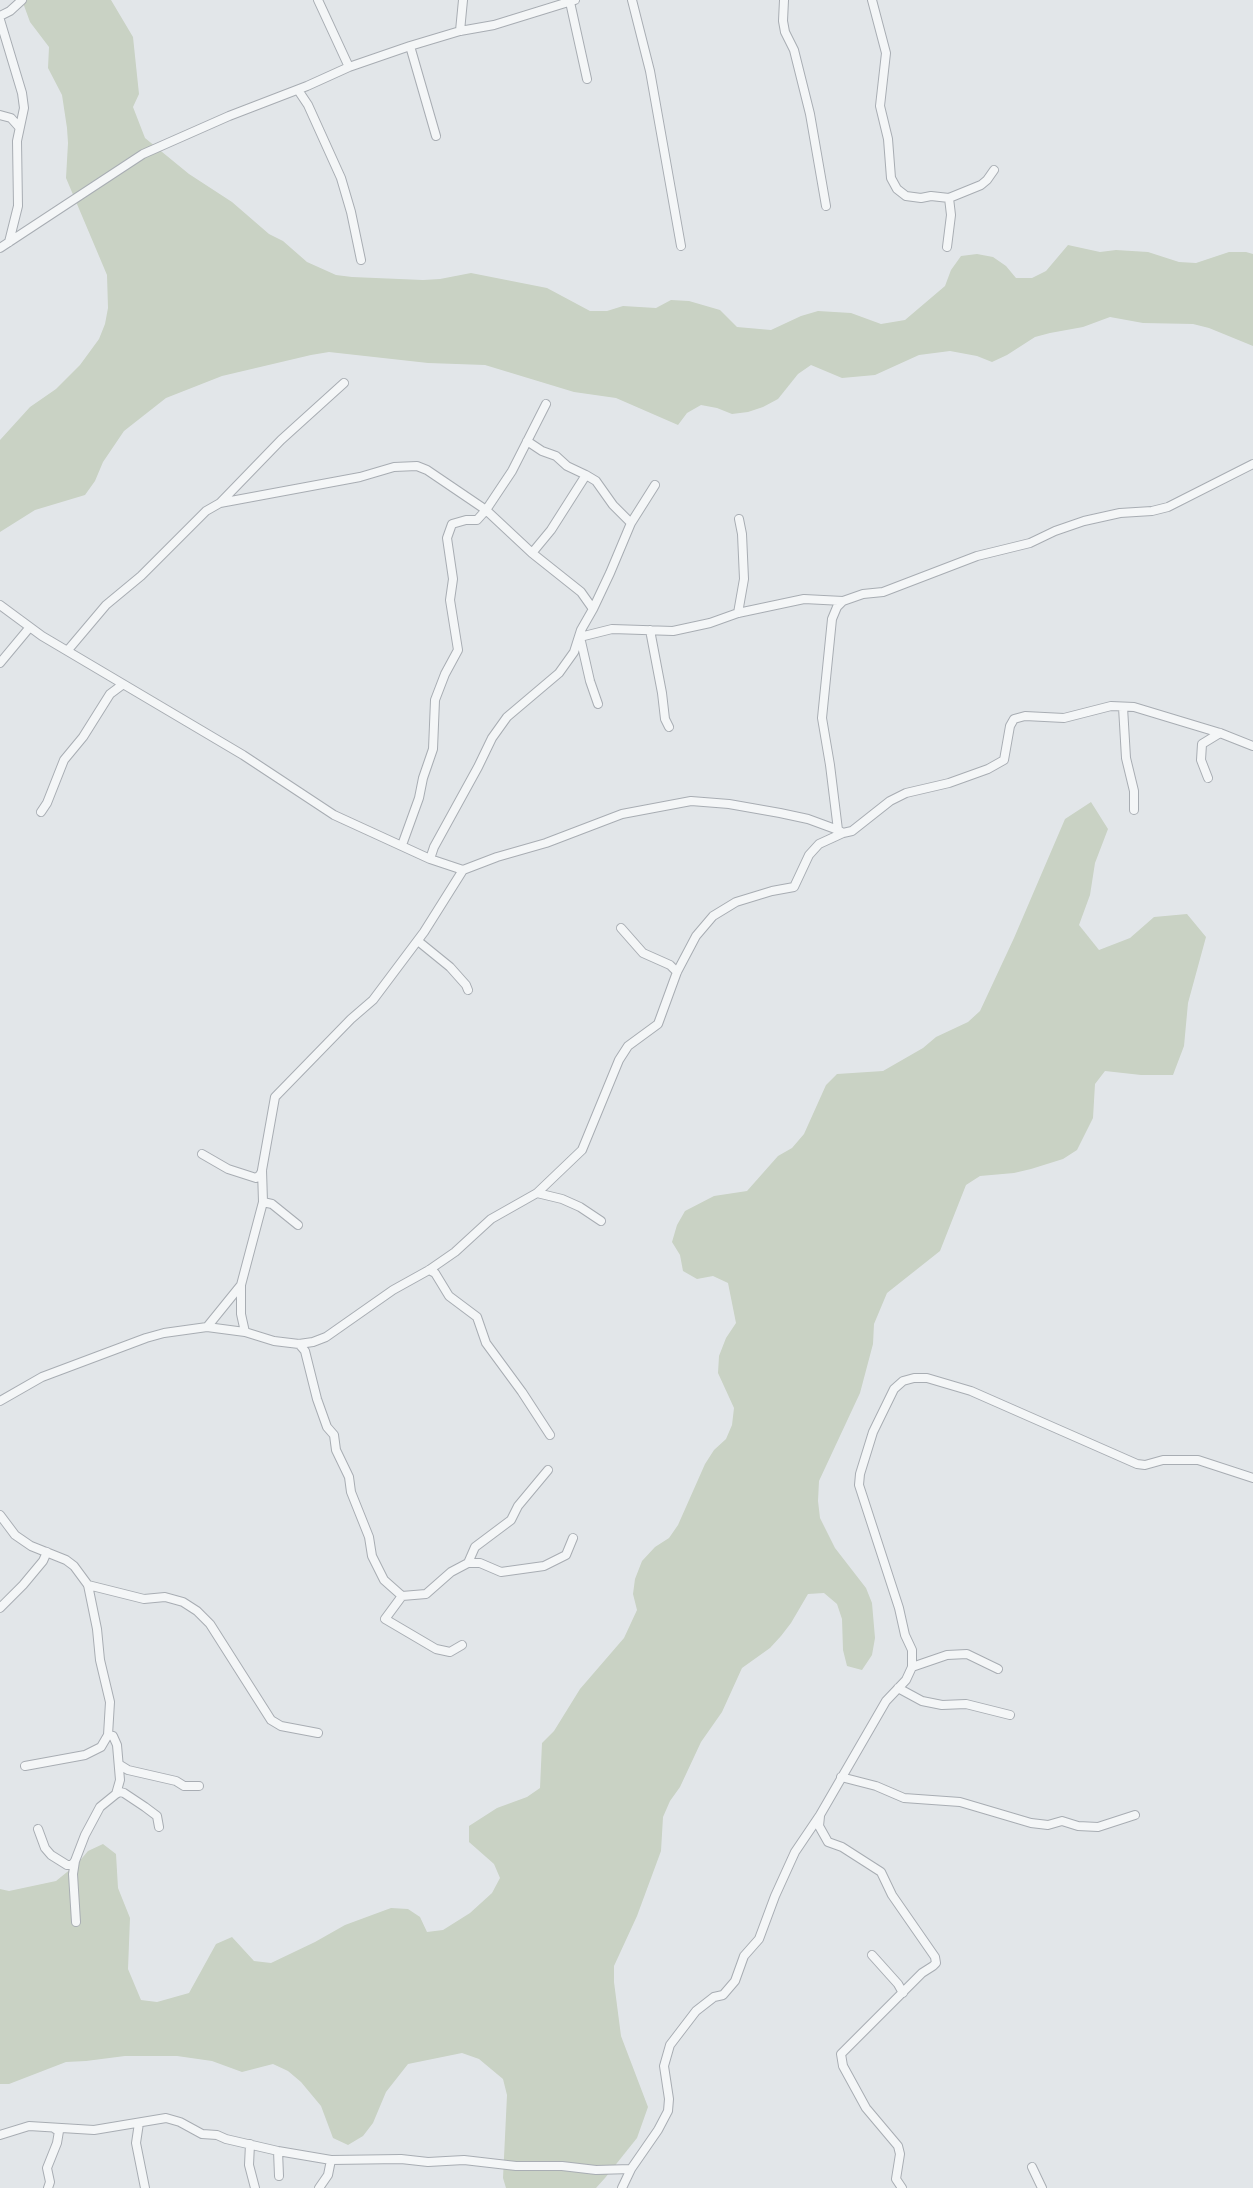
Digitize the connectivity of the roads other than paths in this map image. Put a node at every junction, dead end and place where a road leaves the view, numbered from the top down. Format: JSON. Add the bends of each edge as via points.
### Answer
{"nodes":[{"id":1,"x":22,"y":0,"type":"edge"},
{"id":2,"x":318,"y":0,"type":"edge"},
{"id":3,"x":463,"y":0,"type":"edge"},
{"id":4,"x":632,"y":0,"type":"edge"},
{"id":5,"x":784,"y":0,"type":"edge"},
{"id":6,"x":872,"y":0,"type":"edge"},
{"id":7,"x":573,"y":1,"type":"edge"},
{"id":8,"x":0,"y":16,"type":"edge"},
{"id":9,"x":0,"y":20,"type":"edge"},
{"id":10,"x":460,"y":31,"type":"junction"},
{"id":11,"x":410,"y":46,"type":"junction"},
{"id":12,"x":349,"y":67,"type":"junction"},
{"id":13,"x":587,"y":79,"type":"dead end"},
{"id":14,"x":298,"y":90,"type":"junction"},
{"id":15,"x":0,"y":115,"type":"edge"},
{"id":16,"x":19,"y":127,"type":"junction"},
{"id":17,"x":436,"y":136,"type":"dead end"},
{"id":18,"x":994,"y":170,"type":"dead end"},
{"id":19,"x":950,"y":198,"type":"junction"},
{"id":20,"x":826,"y":206,"type":"dead end"},
{"id":21,"x":9,"y":242,"type":"junction"},
{"id":22,"x":681,"y":246,"type":"dead end"},
{"id":23,"x":947,"y":247,"type":"dead end"},
{"id":24,"x":0,"y":248,"type":"edge"},
{"id":25,"x":361,"y":260,"type":"dead end"},
{"id":26,"x":344,"y":383,"type":"dead end"},
{"id":27,"x":546,"y":404,"type":"dead end"},
{"id":28,"x":527,"y":441,"type":"junction"},
{"id":29,"x":1253,"y":464,"type":"edge"},
{"id":30,"x":586,"y":476,"type":"junction"},
{"id":31,"x":654,"y":485,"type":"dead end"},
{"id":32,"x":220,"y":503,"type":"junction"},
{"id":33,"x":486,"y":510,"type":"junction"},
{"id":34,"x":739,"y":519,"type":"dead end"},
{"id":35,"x":631,"y":523,"type":"junction"},
{"id":36,"x":532,"y":553,"type":"junction"},
{"id":37,"x":843,"y":601,"type":"junction"},
{"id":38,"x":0,"y":605,"type":"edge"},
{"id":39,"x":593,"y":609,"type":"junction"},
{"id":40,"x":738,"y":613,"type":"junction"},
{"id":41,"x":30,"y":627,"type":"junction"},
{"id":42,"x":650,"y":630,"type":"junction"},
{"id":43,"x":580,"y":637,"type":"junction"},
{"id":44,"x":68,"y":650,"type":"junction"},
{"id":45,"x":0,"y":663,"type":"edge"},
{"id":46,"x":122,"y":685,"type":"junction"},
{"id":47,"x":598,"y":704,"type":"dead end"},
{"id":48,"x":1123,"y":707,"type":"junction"},
{"id":49,"x":669,"y":727,"type":"dead end"},
{"id":50,"x":1220,"y":733,"type":"junction"},
{"id":51,"x":1253,"y":746,"type":"edge"},
{"id":52,"x":1208,"y":778,"type":"dead end"},
{"id":53,"x":1134,"y":810,"type":"dead end"},
{"id":54,"x":41,"y":813,"type":"dead end"},
{"id":55,"x":840,"y":832,"type":"junction"},
{"id":56,"x":402,"y":845,"type":"junction"},
{"id":57,"x":430,"y":859,"type":"junction"},
{"id":58,"x":463,"y":870,"type":"junction"},
{"id":59,"x":621,"y":928,"type":"dead end"},
{"id":60,"x":418,"y":941,"type":"junction"},
{"id":61,"x":677,"y":972,"type":"junction"},
{"id":62,"x":468,"y":990,"type":"dead end"},
{"id":63,"x":202,"y":1154,"type":"dead end"},
{"id":64,"x":262,"y":1170,"type":"junction"},
{"id":65,"x":537,"y":1193,"type":"junction"},
{"id":66,"x":263,"y":1202,"type":"junction"},
{"id":67,"x":601,"y":1221,"type":"dead end"},
{"id":68,"x":298,"y":1225,"type":"dead end"},
{"id":69,"x":429,"y":1270,"type":"junction"},
{"id":70,"x":241,"y":1286,"type":"junction"},
{"id":71,"x":207,"y":1327,"type":"junction"},
{"id":72,"x":245,"y":1332,"type":"junction"},
{"id":73,"x":298,"y":1344,"type":"junction"},
{"id":74,"x":0,"y":1401,"type":"edge"},
{"id":75,"x":550,"y":1435,"type":"dead end"},
{"id":76,"x":548,"y":1470,"type":"dead end"},
{"id":77,"x":1253,"y":1478,"type":"edge"},
{"id":78,"x":0,"y":1515,"type":"edge"},
{"id":79,"x":573,"y":1538,"type":"dead end"},
{"id":80,"x":47,"y":1552,"type":"junction"},
{"id":81,"x":468,"y":1563,"type":"junction"},
{"id":82,"x":88,"y":1586,"type":"junction"},
{"id":83,"x":402,"y":1596,"type":"junction"},
{"id":84,"x":0,"y":1608,"type":"edge"},
{"id":85,"x":462,"y":1645,"type":"dead end"},
{"id":86,"x":912,"y":1667,"type":"junction"},
{"id":87,"x":998,"y":1669,"type":"dead end"},
{"id":88,"x":898,"y":1688,"type":"junction"},
{"id":89,"x":1011,"y":1715,"type":"dead end"},
{"id":90,"x":318,"y":1732,"type":"dead end"},
{"id":91,"x":108,"y":1735,"type":"junction"},
{"id":92,"x":120,"y":1765,"type":"junction"},
{"id":93,"x":25,"y":1766,"type":"dead end"},
{"id":94,"x":841,"y":1777,"type":"junction"},
{"id":95,"x":199,"y":1786,"type":"dead end"},
{"id":96,"x":116,"y":1794,"type":"junction"},
{"id":97,"x":820,"y":1815,"type":"junction"},
{"id":98,"x":1135,"y":1815,"type":"dead end"},
{"id":99,"x":159,"y":1827,"type":"dead end"},
{"id":100,"x":38,"y":1829,"type":"dead end"},
{"id":101,"x":75,"y":1861,"type":"junction"},
{"id":102,"x":76,"y":1922,"type":"dead end"},
{"id":103,"x":872,"y":1955,"type":"dead end"},
{"id":104,"x":903,"y":1993,"type":"junction"},
{"id":105,"x":139,"y":2123,"type":"junction"},
{"id":106,"x":55,"y":2128,"type":"junction"},
{"id":107,"x":0,"y":2135,"type":"edge"},
{"id":108,"x":250,"y":2144,"type":"junction"},
{"id":109,"x":278,"y":2151,"type":"junction"},
{"id":110,"x":331,"y":2160,"type":"junction"},
{"id":111,"x":1032,"y":2167,"type":"dead end"},
{"id":112,"x":631,"y":2169,"type":"junction"},
{"id":113,"x":279,"y":2176,"type":"dead end"},
{"id":114,"x":48,"y":2188,"type":"edge"},
{"id":115,"x":145,"y":2188,"type":"edge"},
{"id":116,"x":255,"y":2188,"type":"edge"},
{"id":117,"x":319,"y":2188,"type":"edge"},
{"id":118,"x":622,"y":2188,"type":"edge"},
{"id":119,"x":902,"y":2188,"type":"edge"},
{"id":120,"x":1042,"y":2188,"type":"edge"}],
"edges":[{"from":1,"to":8,"type":"street"},
{"from":2,"to":12,"type":"street"},
{"from":3,"to":10,"type":"street"},
{"from":4,"to":22,"type":"street","via":[[650,70]]},
{"from":5,"to":20,"type":"street","via":[[785,32],[794,50],[810,114]]},
{"from":6,"to":19,"type":"street","via":[[886,53],[880,106],[891,178],[906,196]]},
{"from":7,"to":10,"type":"street"},
{"from":7,"to":13,"type":"street"},
{"from":9,"to":16,"type":"street","via":[[22,93],[24,108]]},
{"from":10,"to":11,"type":"street"},
{"from":11,"to":12,"type":"street"},
{"from":11,"to":17,"type":"street"},
{"from":12,"to":14,"type":"street"},
{"from":14,"to":21,"type":"street","via":[[143,154]]},
{"from":14,"to":25,"type":"street","via":[[341,178]]},
{"from":15,"to":16,"type":"street","via":[[11,118]]},
{"from":16,"to":21,"type":"street","via":[[18,206]]},
{"from":18,"to":19,"type":"street","via":[[981,185]]},
{"from":19,"to":23,"type":"street"},
{"from":21,"to":24,"type":"street"},
{"from":26,"to":32,"type":"street"},
{"from":27,"to":28,"type":"street"},
{"from":28,"to":30,"type":"street"},
{"from":28,"to":33,"type":"street"},
{"from":29,"to":37,"type":"street","via":[[1168,507],[1084,522],[1030,543],[977,556],[884,592]]},
{"from":30,"to":35,"type":"street","via":[[596,481]]},
{"from":30,"to":36,"type":"street"},
{"from":31,"to":35,"type":"street"},
{"from":32,"to":33,"type":"street","via":[[394,467],[417,466]]},
{"from":32,"to":44,"type":"street","via":[[206,511],[141,576],[106,604]]},
{"from":33,"to":36,"type":"street"},
{"from":33,"to":56,"type":"street","via":[[477,520],[452,524],[447,538],[453,579],[450,600],[458,650],[435,700],[433,749]]},
{"from":34,"to":40,"type":"street","via":[[744,579]]},
{"from":35,"to":39,"type":"street"},
{"from":36,"to":39,"type":"street","via":[[581,592]]},
{"from":37,"to":40,"type":"street","via":[[804,600]]},
{"from":37,"to":55,"type":"street","via":[[832,620],[822,718]]},
{"from":38,"to":41,"type":"street"},
{"from":39,"to":43,"type":"street"},
{"from":40,"to":42,"type":"street","via":[[673,631]]},
{"from":41,"to":44,"type":"street"},
{"from":41,"to":45,"type":"street"},
{"from":42,"to":43,"type":"street","via":[[612,629]]},
{"from":42,"to":49,"type":"street"},
{"from":43,"to":47,"type":"street"},
{"from":43,"to":57,"type":"street","via":[[559,673],[507,717],[492,738]]},
{"from":44,"to":46,"type":"street"},
{"from":46,"to":54,"type":"street","via":[[110,694],[64,760]]},
{"from":46,"to":56,"type":"street","via":[[243,755],[334,815]]},
{"from":48,"to":50,"type":"street","via":[[1154,712]]},
{"from":48,"to":53,"type":"street"},
{"from":48,"to":55,"type":"street","via":[[1111,706],[1064,718],[1014,719],[1004,760],[949,783],[906,793],[852,831]]},
{"from":50,"to":51,"type":"street"},
{"from":50,"to":52,"type":"street","via":[[1202,744],[1201,760]]},
{"from":55,"to":58,"type":"street","via":[[780,813],[691,801],[622,814]]},
{"from":55,"to":61,"type":"street","via":[[809,855],[794,887],[736,902],[713,916],[696,936]]},
{"from":56,"to":57,"type":"street"},
{"from":57,"to":58,"type":"street"},
{"from":58,"to":60,"type":"street"},
{"from":59,"to":61,"type":"street","via":[[643,953]]},
{"from":60,"to":62,"type":"street","via":[[450,967]]},
{"from":60,"to":64,"type":"street","via":[[373,1000],[275,1097]]},
{"from":61,"to":65,"type":"street","via":[[658,1024],[628,1046],[619,1060],[582,1150]]},
{"from":63,"to":64,"type":"street","via":[[228,1169],[256,1178]]},
{"from":64,"to":66,"type":"street"},
{"from":65,"to":67,"type":"street","via":[[580,1207]]},
{"from":65,"to":69,"type":"street","via":[[491,1219]]},
{"from":66,"to":68,"type":"street","via":[[272,1204]]},
{"from":66,"to":70,"type":"street"},
{"from":69,"to":73,"type":"street","via":[[326,1337]]},
{"from":69,"to":75,"type":"street","via":[[449,1296],[477,1317],[486,1343]]},
{"from":70,"to":71,"type":"street"},
{"from":70,"to":72,"type":"street"},
{"from":71,"to":72,"type":"street"},
{"from":71,"to":74,"type":"street","via":[[146,1338],[42,1377]]},
{"from":72,"to":73,"type":"street"},
{"from":73,"to":83,"type":"street","via":[[305,1351],[317,1400],[349,1477],[372,1556],[384,1580]]},
{"from":76,"to":81,"type":"street","via":[[511,1520],[475,1547]]},
{"from":77,"to":86,"type":"street","via":[[1198,1461],[1137,1464],[971,1391],[927,1378],[903,1382],[894,1389],[873,1432],[860,1485],[912,1650]]},
{"from":78,"to":80,"type":"street","via":[[15,1535]]},
{"from":79,"to":81,"type":"street","via":[[566,1555],[544,1566],[501,1572],[480,1563]]},
{"from":80,"to":82,"type":"street","via":[[74,1566]]},
{"from":80,"to":84,"type":"street"},
{"from":81,"to":83,"type":"street","via":[[426,1593]]},
{"from":82,"to":90,"type":"street","via":[[144,1599],[165,1597],[183,1602],[210,1624],[271,1720],[281,1726]]},
{"from":82,"to":91,"type":"street","via":[[110,1702]]},
{"from":83,"to":85,"type":"street","via":[[385,1619],[436,1649],[450,1652]]},
{"from":86,"to":87,"type":"street","via":[[947,1655],[967,1654]]},
{"from":86,"to":88,"type":"street"},
{"from":88,"to":89,"type":"street","via":[[922,1701],[966,1704]]},
{"from":88,"to":94,"type":"street","via":[[886,1701]]},
{"from":91,"to":92,"type":"street","via":[[117,1744]]},
{"from":91,"to":93,"type":"street","via":[[101,1747],[85,1755]]},
{"from":92,"to":95,"type":"street","via":[[184,1786]]},
{"from":92,"to":96,"type":"street"},
{"from":94,"to":97,"type":"street"},
{"from":94,"to":98,"type":"street","via":[[904,1798],[960,1802],[1031,1823],[1048,1825],[1062,1821],[1098,1827]]},
{"from":96,"to":99,"type":"street","via":[[124,1793],[157,1816]]},
{"from":96,"to":101,"type":"street","via":[[100,1808]]},
{"from":97,"to":104,"type":"street","via":[[819,1826],[828,1842],[881,1872],[892,1895],[935,1957],[936,1963]]},
{"from":97,"to":112,"type":"street","via":[[795,1851],[759,1939],[744,1956],[735,1981],[723,1995],[696,2011],[670,2045],[664,2066],[668,2111]]},
{"from":100,"to":101,"type":"street","via":[[51,1855],[67,1865]]},
{"from":101,"to":102,"type":"street"},
{"from":103,"to":104,"type":"street"},
{"from":104,"to":119,"type":"street","via":[[841,2054],[843,2066],[866,2108],[898,2146],[896,2179]]},
{"from":105,"to":106,"type":"street","via":[[94,2130]]},
{"from":105,"to":108,"type":"street","via":[[166,2118],[202,2133]]},
{"from":105,"to":115,"type":"street","via":[[136,2143]]},
{"from":106,"to":107,"type":"street","via":[[29,2126]]},
{"from":106,"to":114,"type":"street","via":[[59,2131],[47,2168]]},
{"from":108,"to":109,"type":"street"},
{"from":108,"to":116,"type":"street","via":[[249,2165]]},
{"from":109,"to":110,"type":"street"},
{"from":109,"to":113,"type":"street"},
{"from":110,"to":112,"type":"street","via":[[464,2160],[516,2166]]},
{"from":110,"to":117,"type":"street","via":[[328,2175]]},
{"from":111,"to":120,"type":"street"},
{"from":112,"to":118,"type":"street"}]}
